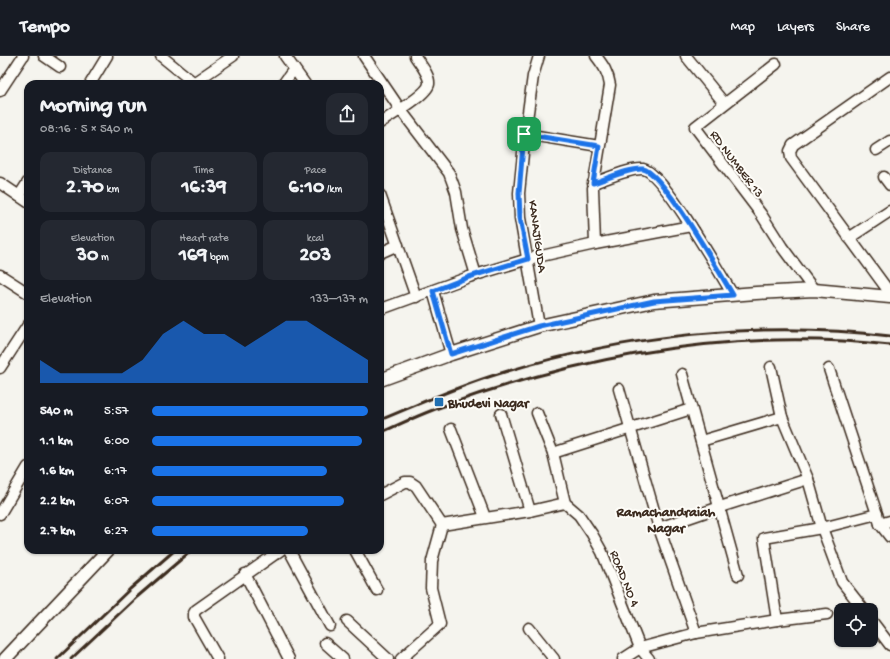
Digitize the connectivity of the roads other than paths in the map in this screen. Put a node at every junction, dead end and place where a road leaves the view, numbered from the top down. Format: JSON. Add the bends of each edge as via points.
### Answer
{"nodes":[{"id":1,"x":23,"y":56,"type":"edge"},
{"id":2,"x":44,"y":56,"type":"edge"},
{"id":3,"x":106,"y":56,"type":"edge"},
{"id":4,"x":161,"y":56,"type":"edge"},
{"id":5,"x":233,"y":56,"type":"edge"},
{"id":6,"x":285,"y":56,"type":"edge"},
{"id":7,"x":364,"y":56,"type":"edge"},
{"id":8,"x":415,"y":56,"type":"edge"},
{"id":9,"x":539,"y":56,"type":"edge"},
{"id":10,"x":596,"y":56,"type":"edge"},
{"id":11,"x":686,"y":56,"type":"edge"},
{"id":12,"x":776,"y":64,"type":"dead end"},
{"id":13,"x":60,"y":67,"type":"dead end"},
{"id":14,"x":294,"y":69,"type":"junction"},
{"id":15,"x":890,"y":77,"type":"edge"},
{"id":16,"x":92,"y":80,"type":"edge"},
{"id":17,"x":189,"y":80,"type":"edge"},
{"id":18,"x":197,"y":80,"type":"edge"},
{"id":19,"x":286,"y":80,"type":"edge"},
{"id":20,"x":302,"y":80,"type":"edge"},
{"id":21,"x":380,"y":80,"type":"edge"},
{"id":22,"x":384,"y":85,"type":"edge"},
{"id":23,"x":0,"y":91,"type":"edge"},
{"id":24,"x":724,"y":103,"type":"junction"},
{"id":25,"x":400,"y":109,"type":"junction"},
{"id":26,"x":384,"y":120,"type":"edge"},
{"id":27,"x":524,"y":134,"type":"junction"},
{"id":28,"x":890,"y":141,"type":"edge"},
{"id":29,"x":599,"y":146,"type":"junction"},
{"id":30,"x":876,"y":150,"type":"dead end"},
{"id":31,"x":0,"y":183,"type":"edge"},
{"id":32,"x":593,"y":183,"type":"junction"},
{"id":33,"x":24,"y":188,"type":"edge"},
{"id":34,"x":19,"y":196,"type":"junction"},
{"id":35,"x":24,"y":199,"type":"edge"},
{"id":36,"x":384,"y":206,"type":"edge"},
{"id":37,"x":890,"y":211,"type":"edge"},
{"id":38,"x":691,"y":226,"type":"junction"},
{"id":39,"x":849,"y":238,"type":"junction"},
{"id":40,"x":595,"y":244,"type":"junction"},
{"id":41,"x":398,"y":245,"type":"junction"},
{"id":42,"x":384,"y":251,"type":"edge"},
{"id":43,"x":528,"y":259,"type":"junction"},
{"id":44,"x":0,"y":275,"type":"edge"},
{"id":45,"x":476,"y":275,"type":"junction"},
{"id":46,"x":24,"y":290,"type":"edge"},
{"id":47,"x":814,"y":290,"type":"junction"},
{"id":48,"x":433,"y":291,"type":"junction"},
{"id":49,"x":890,"y":293,"type":"edge"},
{"id":50,"x":733,"y":295,"type":"junction"},
{"id":51,"x":416,"y":297,"type":"junction"},
{"id":52,"x":890,"y":297,"type":"edge"},
{"id":53,"x":384,"y":308,"type":"dead end"},
{"id":54,"x":539,"y":326,"type":"junction"},
{"id":55,"x":24,"y":331,"type":"edge"},
{"id":56,"x":451,"y":354,"type":"junction"},
{"id":57,"x":771,"y":367,"type":"dead end"},
{"id":58,"x":0,"y":368,"type":"edge"},
{"id":59,"x":829,"y":369,"type":"dead end"},
{"id":60,"x":682,"y":374,"type":"dead end"},
{"id":61,"x":384,"y":379,"type":"edge"},
{"id":62,"x":619,"y":389,"type":"dead end"},
{"id":63,"x":691,"y":409,"type":"junction"},
{"id":64,"x":537,"y":413,"type":"dead end"},
{"id":65,"x":500,"y":414,"type":"dead end"},
{"id":66,"x":782,"y":417,"type":"junction"},
{"id":67,"x":451,"y":429,"type":"dead end"},
{"id":68,"x":630,"y":429,"type":"junction"},
{"id":69,"x":701,"y":441,"type":"junction"},
{"id":70,"x":553,"y":453,"type":"junction"},
{"id":71,"x":808,"y":478,"type":"junction"},
{"id":72,"x":24,"y":479,"type":"edge"},
{"id":73,"x":384,"y":493,"type":"edge"},
{"id":74,"x":565,"y":503,"type":"junction"},
{"id":75,"x":720,"y":507,"type":"junction"},
{"id":76,"x":530,"y":511,"type":"junction"},
{"id":77,"x":0,"y":514,"type":"edge"},
{"id":78,"x":485,"y":517,"type":"junction"},
{"id":79,"x":882,"y":520,"type":"edge"},
{"id":80,"x":442,"y":525,"type":"junction"},
{"id":81,"x":660,"y":528,"type":"junction"},
{"id":82,"x":822,"y":528,"type":"junction"},
{"id":83,"x":890,"y":537,"type":"edge"},
{"id":84,"x":104,"y":554,"type":"edge"},
{"id":85,"x":275,"y":554,"type":"edge"},
{"id":86,"x":291,"y":554,"type":"edge"},
{"id":87,"x":357,"y":554,"type":"edge"},
{"id":88,"x":245,"y":574,"type":"junction"},
{"id":89,"x":738,"y":575,"type":"dead end"},
{"id":90,"x":377,"y":590,"type":"dead end"},
{"id":91,"x":858,"y":603,"type":"edge"},
{"id":92,"x":827,"y":614,"type":"dead end"},
{"id":93,"x":777,"y":620,"type":"junction"},
{"id":94,"x":347,"y":621,"type":"dead end"},
{"id":95,"x":330,"y":626,"type":"dead end"},
{"id":96,"x":529,"y":628,"type":"dead end"},
{"id":97,"x":878,"y":629,"type":"edge"},
{"id":98,"x":696,"y":633,"type":"junction"},
{"id":99,"x":325,"y":643,"type":"dead end"},
{"id":100,"x":890,"y":645,"type":"edge"},
{"id":101,"x":640,"y":648,"type":"junction"},
{"id":102,"x":5,"y":659,"type":"edge"},
{"id":103,"x":218,"y":659,"type":"edge"},
{"id":104,"x":289,"y":659,"type":"edge"},
{"id":105,"x":343,"y":659,"type":"edge"},
{"id":106,"x":388,"y":659,"type":"edge"},
{"id":107,"x":401,"y":659,"type":"edge"},
{"id":108,"x":554,"y":659,"type":"edge"},
{"id":109,"x":623,"y":659,"type":"edge"},
{"id":110,"x":649,"y":659,"type":"edge"}],
"edges":[{"from":1,"to":23,"type":"street"},
{"from":2,"to":13,"type":"street"},
{"from":3,"to":16,"type":"street"},
{"from":4,"to":17,"type":"street"},
{"from":5,"to":18,"type":"street"},
{"from":6,"to":14,"type":"street"},
{"from":7,"to":21,"type":"street"},
{"from":8,"to":25,"type":"street","via":[[429,84],[415,101]]},
{"from":9,"to":27,"type":"street","name":"KANAJIGUDA","via":[[533,76]]},
{"from":10,"to":29,"type":"street","via":[[605,67],[610,84]]},
{"from":11,"to":24,"type":"street"},
{"from":12,"to":24,"type":"street"},
{"from":14,"to":19,"type":"street"},
{"from":14,"to":20,"type":"street"},
{"from":15,"to":39,"type":"street","via":[[793,145],[790,151],[791,158]]},
{"from":22,"to":25,"type":"street"},
{"from":24,"to":47,"type":"street","name":"RD NUMBER 13","via":[[695,127],[761,214]]},
{"from":25,"to":26,"type":"street"},
{"from":25,"to":45,"type":"street","via":[[449,173]]},
{"from":27,"to":29,"type":"street"},
{"from":27,"to":43,"type":"street","name":"KANAJIGUDA","via":[[519,193],[520,218]]},
{"from":28,"to":30,"type":"street"},
{"from":29,"to":32,"type":"street"},
{"from":31,"to":34,"type":"street"},
{"from":32,"to":38,"type":"street","via":[[630,171],[643,169],[650,172],[662,184]]},
{"from":32,"to":40,"type":"street"},
{"from":33,"to":34,"type":"street"},
{"from":34,"to":35,"type":"street"},
{"from":36,"to":41,"type":"street"},
{"from":37,"to":39,"type":"street"},
{"from":38,"to":40,"type":"street"},
{"from":38,"to":50,"type":"street"},
{"from":39,"to":49,"type":"street"},
{"from":40,"to":43,"type":"street"},
{"from":41,"to":42,"type":"street"},
{"from":41,"to":51,"type":"street"},
{"from":43,"to":45,"type":"street"},
{"from":43,"to":54,"type":"street","name":"KANAJIGUDA"},
{"from":44,"to":46,"type":"street"},
{"from":45,"to":48,"type":"street"},
{"from":47,"to":50,"type":"street"},
{"from":47,"to":52,"type":"street"},
{"from":48,"to":51,"type":"street"},
{"from":48,"to":56,"type":"street"},
{"from":50,"to":54,"type":"street","via":[[654,301]]},
{"from":51,"to":53,"type":"street"},
{"from":54,"to":56,"type":"street"},
{"from":55,"to":58,"type":"street"},
{"from":56,"to":61,"type":"street"},
{"from":57,"to":66,"type":"street"},
{"from":59,"to":79,"type":"street"},
{"from":60,"to":63,"type":"street"},
{"from":62,"to":68,"type":"street"},
{"from":63,"to":68,"type":"street"},
{"from":63,"to":69,"type":"street"},
{"from":64,"to":70,"type":"street"},
{"from":65,"to":76,"type":"street"},
{"from":66,"to":69,"type":"street"},
{"from":66,"to":71,"type":"street"},
{"from":67,"to":78,"type":"street"},
{"from":68,"to":70,"type":"street"},
{"from":68,"to":81,"type":"street"},
{"from":69,"to":75,"type":"street"},
{"from":70,"to":74,"type":"street"},
{"from":71,"to":75,"type":"street"},
{"from":71,"to":82,"type":"street"},
{"from":72,"to":77,"type":"street"},
{"from":73,"to":80,"type":"street","via":[[410,482],[416,486]]},
{"from":74,"to":76,"type":"street"},
{"from":74,"to":101,"type":"street","name":"ROAD NO 4","via":[[579,515],[602,552]]},
{"from":75,"to":81,"type":"street"},
{"from":75,"to":89,"type":"street"},
{"from":76,"to":78,"type":"street"},
{"from":78,"to":80,"type":"street"},
{"from":79,"to":82,"type":"street"},
{"from":79,"to":83,"type":"street"},
{"from":80,"to":107,"type":"street","via":[[432,561],[431,588],[440,624]]},
{"from":81,"to":98,"type":"street"},
{"from":82,"to":91,"type":"street","via":[[842,582]]},
{"from":82,"to":93,"type":"street","via":[[764,538]]},
{"from":84,"to":102,"type":"street"},
{"from":85,"to":88,"type":"street"},
{"from":86,"to":95,"type":"street"},
{"from":87,"to":90,"type":"street"},
{"from":88,"to":103,"type":"street","via":[[194,613]]},
{"from":88,"to":104,"type":"street"},
{"from":92,"to":93,"type":"street"},
{"from":93,"to":98,"type":"street"},
{"from":94,"to":106,"type":"street"},
{"from":96,"to":108,"type":"street"},
{"from":97,"to":100,"type":"street"},
{"from":98,"to":101,"type":"street"},
{"from":99,"to":105,"type":"street"},
{"from":101,"to":109,"type":"street"},
{"from":101,"to":110,"type":"street","name":"ROAD NO 4"}]}
